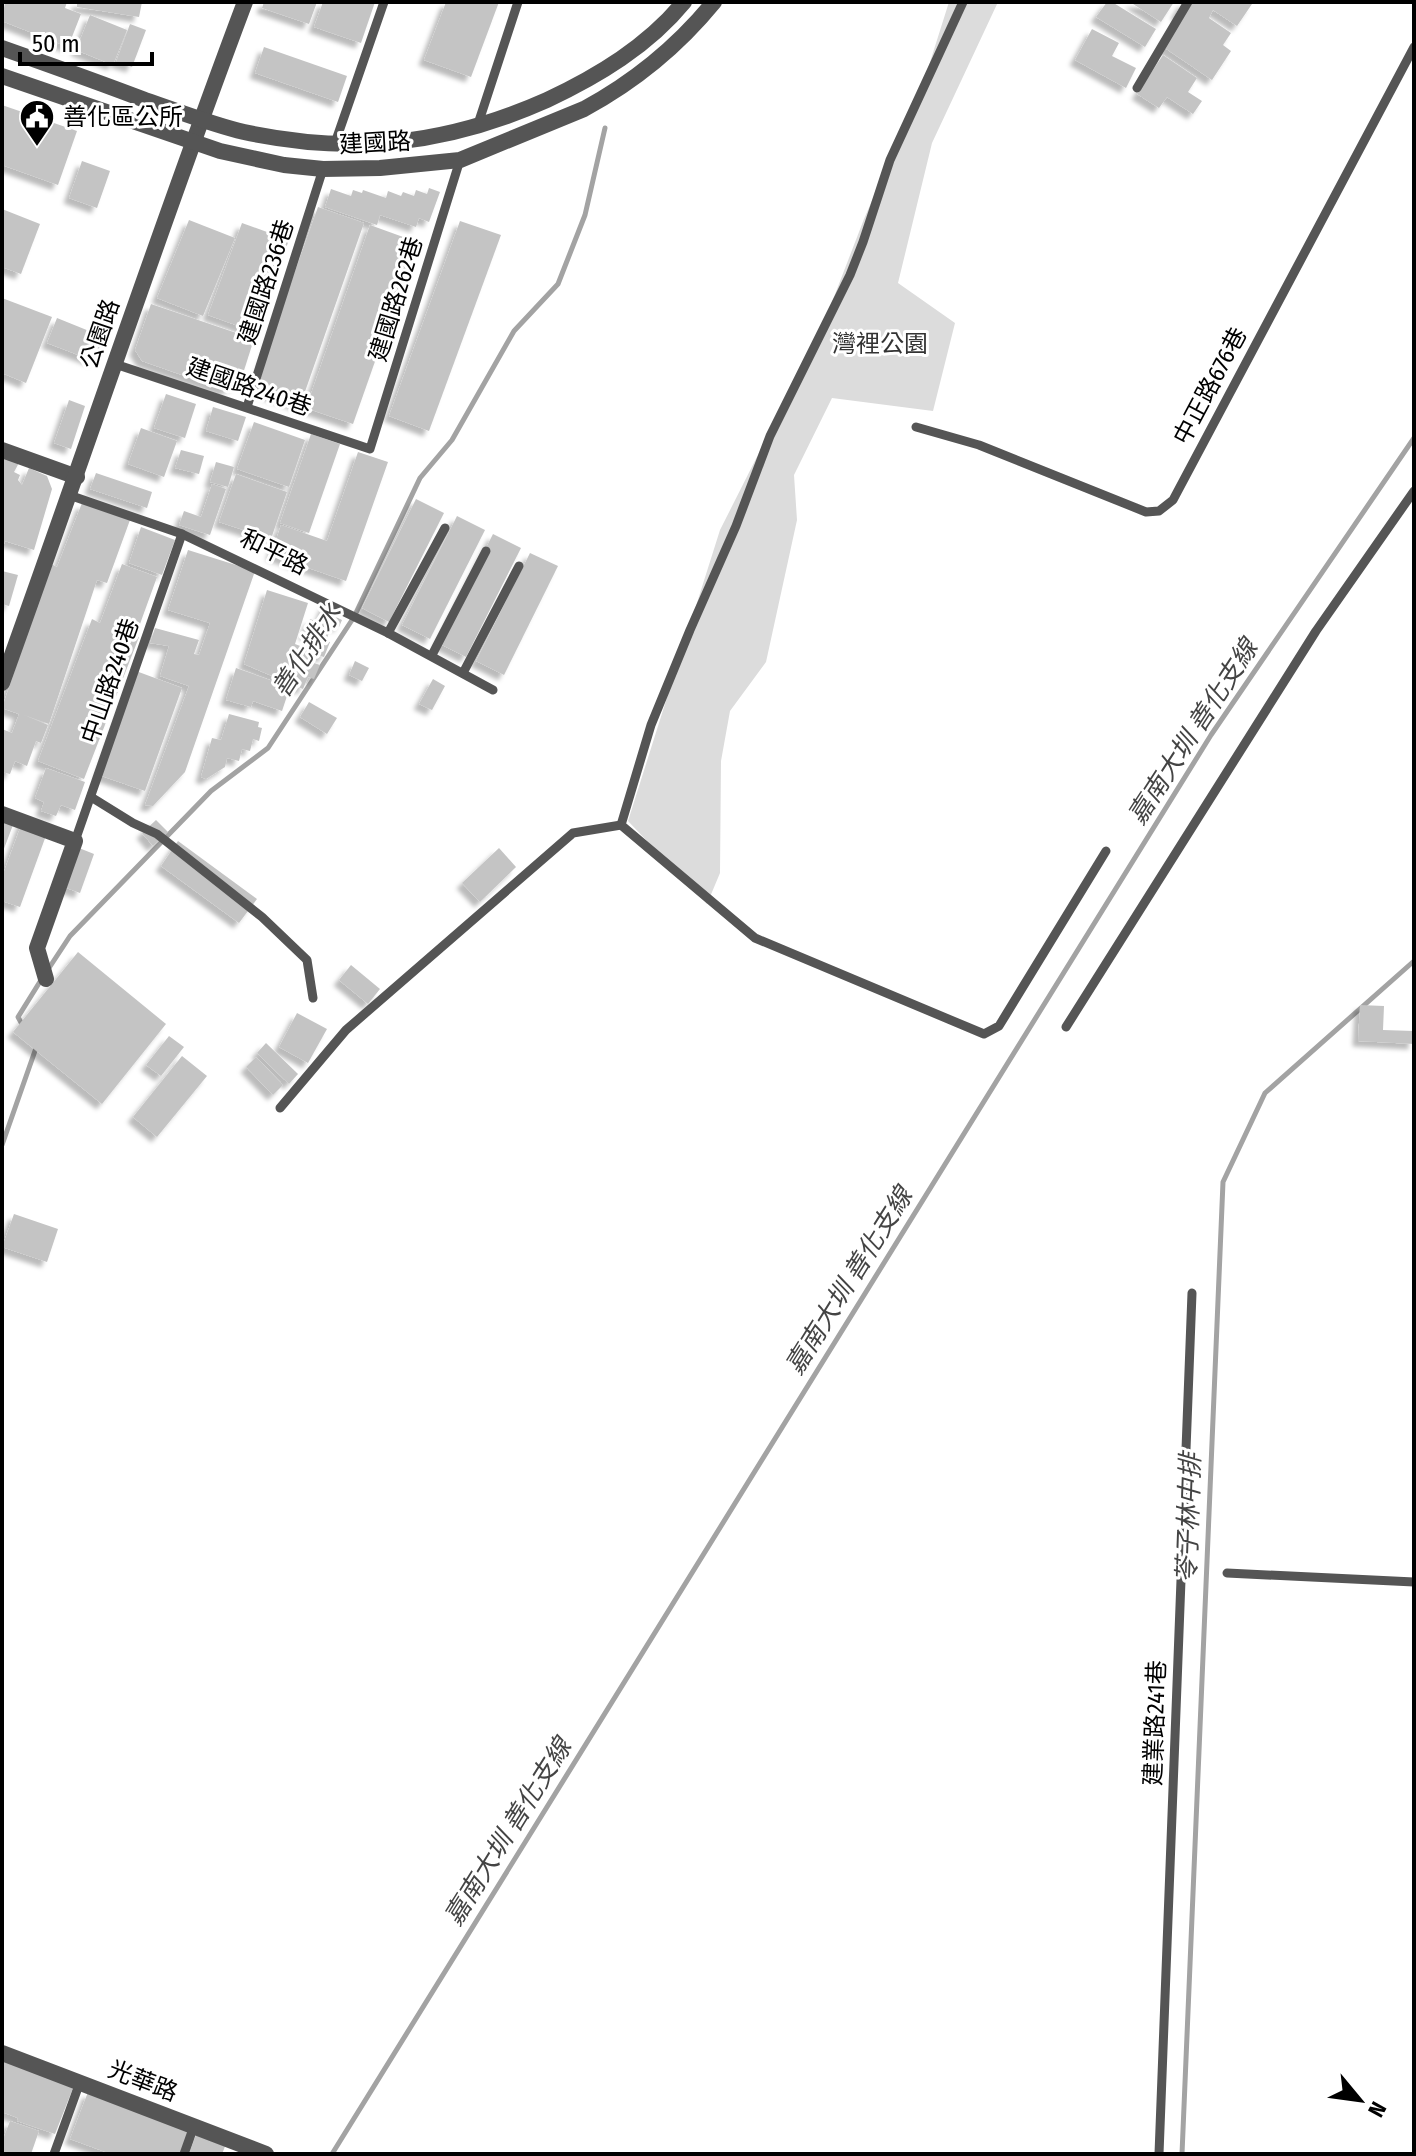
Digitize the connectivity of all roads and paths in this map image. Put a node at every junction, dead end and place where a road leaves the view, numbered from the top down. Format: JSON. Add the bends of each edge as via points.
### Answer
{"nodes":[{"id":1,"x":245,"y":2,"type":"edge"},
{"id":2,"x":384,"y":2,"type":"edge"},
{"id":3,"x":518,"y":2,"type":"edge"},
{"id":4,"x":684,"y":2,"type":"edge"},
{"id":5,"x":714,"y":2,"type":"edge"},
{"id":6,"x":963,"y":2,"type":"edge"},
{"id":7,"x":1188,"y":2,"type":"edge"},
{"id":8,"x":1414,"y":47,"type":"edge"},
{"id":9,"x":2,"y":48,"type":"edge"},
{"id":10,"x":2,"y":76,"type":"edge"},
{"id":11,"x":1137,"y":88,"type":"dead end"},
{"id":12,"x":200,"y":119,"type":"junction"},
{"id":13,"x":478,"y":127,"type":"junction"},
{"id":14,"x":192,"y":142,"type":"junction"},
{"id":15,"x":335,"y":143,"type":"junction"},
{"id":16,"x":460,"y":160,"type":"junction"},
{"id":17,"x":323,"y":169,"type":"junction"},
{"id":18,"x":115,"y":364,"type":"junction"},
{"id":19,"x":247,"y":407,"type":"junction"},
{"id":20,"x":916,"y":427,"type":"dead end"},
{"id":21,"x":370,"y":449,"type":"joint"},
{"id":22,"x":2,"y":450,"type":"edge"},
{"id":23,"x":77,"y":477,"type":"junction"},
{"id":24,"x":1414,"y":491,"type":"edge"},
{"id":25,"x":69,"y":495,"type":"junction"},
{"id":26,"x":445,"y":528,"type":"dead end"},
{"id":27,"x":182,"y":534,"type":"junction"},
{"id":28,"x":486,"y":551,"type":"dead end"},
{"id":29,"x":519,"y":566,"type":"dead end"},
{"id":30,"x":388,"y":633,"type":"junction"},
{"id":31,"x":432,"y":655,"type":"junction"},
{"id":32,"x":463,"y":673,"type":"junction"},
{"id":33,"x":2,"y":683,"type":"edge"},
{"id":34,"x":493,"y":690,"type":"dead end"},
{"id":35,"x":91,"y":797,"type":"junction"},
{"id":36,"x":2,"y":814,"type":"edge"},
{"id":37,"x":621,"y":825,"type":"junction"},
{"id":38,"x":75,"y":841,"type":"junction"},
{"id":39,"x":1106,"y":851,"type":"dead end"},
{"id":40,"x":46,"y":979,"type":"dead end"},
{"id":41,"x":313,"y":998,"type":"dead end"},
{"id":42,"x":1066,"y":1027,"type":"dead end"},
{"id":43,"x":280,"y":1108,"type":"dead end"},
{"id":44,"x":1192,"y":1293,"type":"dead end"},
{"id":45,"x":1227,"y":1573,"type":"dead end"},
{"id":46,"x":1414,"y":1582,"type":"edge"},
{"id":47,"x":2,"y":2053,"type":"edge"},
{"id":48,"x":80,"y":2082,"type":"junction"},
{"id":49,"x":194,"y":2126,"type":"junction"},
{"id":50,"x":54,"y":2154,"type":"edge"},
{"id":51,"x":184,"y":2154,"type":"edge"},
{"id":52,"x":266,"y":2154,"type":"edge"},
{"id":53,"x":1159,"y":2154,"type":"edge"}],
"edges":[{"from":1,"to":12,"type":"street","name":"公園路"},
{"from":2,"to":15,"type":"lane"},
{"from":3,"to":13,"type":"lane"},
{"from":4,"to":13,"type":"street","name":"建國路","via":[[599,74]]},
{"from":5,"to":16,"type":"street","name":"建國路","via":[[659,59],[602,99]]},
{"from":6,"to":37,"type":"lane","via":[[890,160],[850,275],[770,436],[651,725]]},
{"from":7,"to":11,"type":"lane"},
{"from":8,"to":20,"type":"lane","name":"中正路676巷","via":[[1173,500],[1159,511],[1146,512],[979,445]]},
{"from":9,"to":12,"type":"street","name":"建國路"},
{"from":10,"to":14,"type":"street","name":"建國路"},
{"from":12,"to":14,"type":"street","name":"公園路"},
{"from":12,"to":15,"type":"street","name":"建國路","via":[[244,132]]},
{"from":13,"to":15,"type":"street","name":"建國路","via":[[393,143]]},
{"from":14,"to":17,"type":"street","name":"建國路"},
{"from":14,"to":18,"type":"street","name":"公園路"},
{"from":16,"to":17,"type":"street","name":"建國路"},
{"from":16,"to":21,"type":"lane","name":"建國路262巷"},
{"from":17,"to":19,"type":"lane","name":"建國路236巷"},
{"from":18,"to":19,"type":"lane","name":"建國路240巷"},
{"from":18,"to":23,"type":"street","name":"公園路"},
{"from":19,"to":21,"type":"lane","name":"建國路240巷"},
{"from":22,"to":23,"type":"street"},
{"from":23,"to":25,"type":"street","name":"公園路"},
{"from":24,"to":42,"type":"lane","via":[[1316,631]]},
{"from":25,"to":27,"type":"lane","name":"和平路"},
{"from":25,"to":33,"type":"street","name":"公園路"},
{"from":26,"to":30,"type":"lane"},
{"from":27,"to":30,"type":"lane","name":"和平路"},
{"from":27,"to":35,"type":"lane","name":"中山路240巷"},
{"from":28,"to":31,"type":"lane"},
{"from":29,"to":32,"type":"lane"},
{"from":30,"to":31,"type":"lane","name":"和平路"},
{"from":31,"to":32,"type":"lane","name":"和平路"},
{"from":32,"to":34,"type":"lane","name":"和平路"},
{"from":35,"to":38,"type":"lane","name":"中山路240巷"},
{"from":35,"to":41,"type":"lane","via":[[157,834],[262,917],[307,960]]},
{"from":36,"to":38,"type":"street"},
{"from":37,"to":39,"type":"lane","via":[[755,938],[984,1034],[999,1026]]},
{"from":37,"to":43,"type":"lane","via":[[573,833],[346,1030]]},
{"from":38,"to":40,"type":"street","via":[[37,948]]},
{"from":44,"to":53,"type":"lane","name":"建業路241巷"},
{"from":45,"to":46,"type":"lane"},
{"from":47,"to":48,"type":"street","name":"光華路"},
{"from":48,"to":49,"type":"street","name":"光華路"},
{"from":48,"to":50,"type":"lane"},
{"from":49,"to":51,"type":"lane"},
{"from":49,"to":52,"type":"street","name":"光華路"}]}
